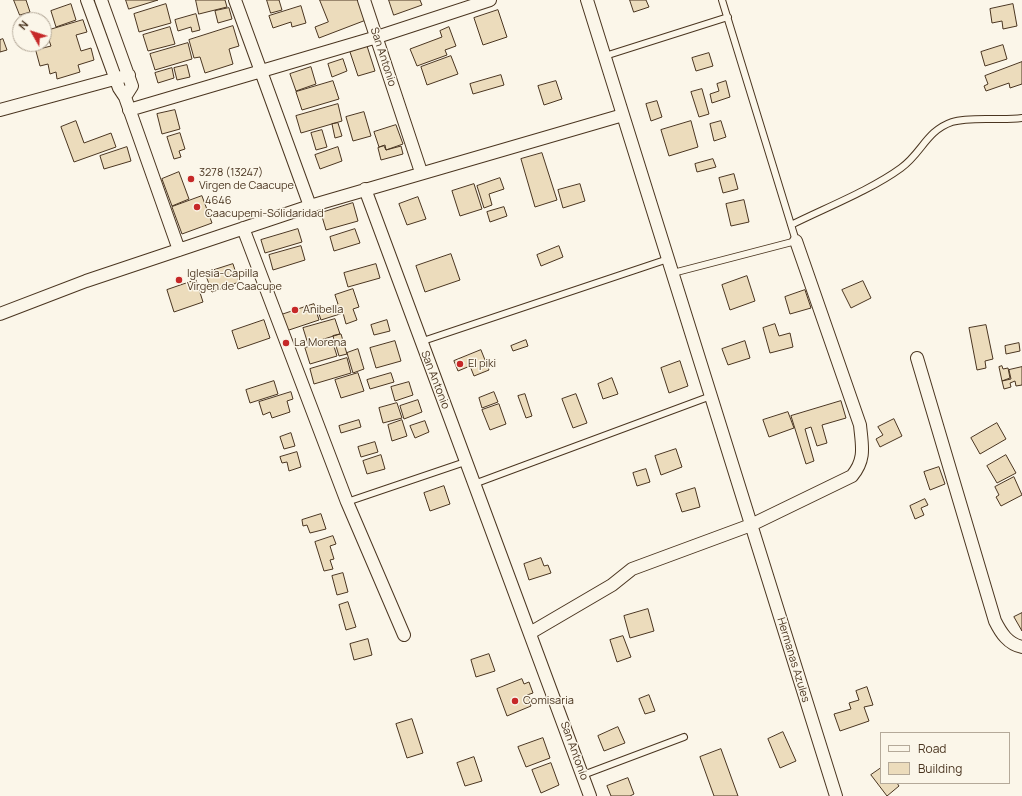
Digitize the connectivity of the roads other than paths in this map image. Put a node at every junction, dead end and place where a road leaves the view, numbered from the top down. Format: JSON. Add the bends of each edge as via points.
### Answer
{"nodes":[{"id":1,"x":88,"y":0,"type":"edge"},
{"id":2,"x":101,"y":0,"type":"edge"},
{"id":3,"x":235,"y":0,"type":"edge"},
{"id":4,"x":364,"y":0,"type":"edge"},
{"id":5,"x":490,"y":0,"type":"edge"},
{"id":6,"x":587,"y":0,"type":"edge"},
{"id":7,"x":722,"y":0,"type":"edge"},
{"id":8,"x":728,"y":17,"type":"junction"},
{"id":9,"x":377,"y":37,"type":"junction"},
{"id":10,"x":605,"y":56,"type":"junction"},
{"id":11,"x":261,"y":69,"type":"junction"},
{"id":12,"x":129,"y":75,"type":"junction"},
{"id":13,"x":116,"y":79,"type":"junction"},
{"id":14,"x":125,"y":98,"type":"junction"},
{"id":15,"x":0,"y":110,"type":"edge"},
{"id":16,"x":129,"y":110,"type":"junction"},
{"id":17,"x":623,"y":115,"type":"junction"},
{"id":18,"x":1022,"y":118,"type":"edge"},
{"id":19,"x":421,"y":172,"type":"junction"},
{"id":20,"x":365,"y":189,"type":"junction"},
{"id":21,"x":310,"y":206,"type":"junction"},
{"id":22,"x":791,"y":225,"type":"junction"},
{"id":23,"x":243,"y":228,"type":"junction"},
{"id":24,"x":796,"y":242,"type":"junction"},
{"id":25,"x":179,"y":250,"type":"junction"},
{"id":26,"x":668,"y":259,"type":"junction"},
{"id":27,"x":673,"y":273,"type":"junction"},
{"id":28,"x":0,"y":314,"type":"edge"},
{"id":29,"x":420,"y":342,"type":"junction"},
{"id":30,"x":917,"y":358,"type":"dead end"},
{"id":31,"x":711,"y":396,"type":"junction"},
{"id":32,"x":465,"y":462,"type":"junction"},
{"id":33,"x":474,"y":484,"type":"junction"},
{"id":34,"x":347,"y":502,"type":"junction"},
{"id":35,"x":751,"y":525,"type":"junction"},
{"id":36,"x":530,"y":633,"type":"junction"},
{"id":37,"x":404,"y":635,"type":"dead end"},
{"id":38,"x":1022,"y":647,"type":"edge"},
{"id":39,"x":684,"y":737,"type":"dead end"},
{"id":40,"x":583,"y":775,"type":"junction"},
{"id":41,"x":590,"y":796,"type":"edge"},
{"id":42,"x":836,"y":796,"type":"edge"}],
"edges":[{"from":1,"to":13,"type":"street"},
{"from":2,"to":12,"type":"street"},
{"from":3,"to":11,"type":"street"},
{"from":4,"to":9,"type":"street","name":"San Antonio"},
{"from":5,"to":9,"type":"street"},
{"from":6,"to":10,"type":"street","name":"Hermanas Azules"},
{"from":7,"to":8,"type":"lane"},
{"from":8,"to":10,"type":"lane"},
{"from":8,"to":22,"type":"lane"},
{"from":9,"to":11,"type":"street"},
{"from":9,"to":19,"type":"street","name":"San Antonio"},
{"from":10,"to":17,"type":"street","name":"Hermanas Azules"},
{"from":11,"to":16,"type":"street"},
{"from":11,"to":21,"type":"street"},
{"from":12,"to":13,"type":"street"},
{"from":12,"to":14,"type":"street","via":[[132,86]]},
{"from":13,"to":14,"type":"street"},
{"from":13,"to":15,"type":"street"},
{"from":14,"to":16,"type":"street"},
{"from":16,"to":25,"type":"street"},
{"from":17,"to":19,"type":"street"},
{"from":17,"to":26,"type":"street","name":"Hermanas Azules"},
{"from":18,"to":22,"type":"lane","via":[[954,121],[939,127],[902,168]]},
{"from":19,"to":20,"type":"street"},
{"from":20,"to":21,"type":"street"},
{"from":20,"to":29,"type":"street","name":"San Antonio"},
{"from":21,"to":23,"type":"street"},
{"from":22,"to":24,"type":"lane"},
{"from":23,"to":25,"type":"street"},
{"from":23,"to":34,"type":"street"},
{"from":24,"to":27,"type":"lane"},
{"from":24,"to":35,"type":"street","via":[[860,425],[862,458],[852,476]]},
{"from":25,"to":28,"type":"street","via":[[86,281]]},
{"from":26,"to":27,"type":"street","name":"Hermanas Azules"},
{"from":26,"to":29,"type":"lane"},
{"from":27,"to":31,"type":"street","name":"Hermanas Azules"},
{"from":29,"to":32,"type":"street","name":"San Antonio"},
{"from":30,"to":38,"type":"street","via":[[995,621],[1001,634]]},
{"from":31,"to":33,"type":"lane"},
{"from":31,"to":35,"type":"street","name":"Hermanas Azules"},
{"from":32,"to":33,"type":"street","name":"San Antonio"},
{"from":32,"to":34,"type":"lane"},
{"from":33,"to":36,"type":"street","name":"San Antonio"},
{"from":34,"to":37,"type":"street"},
{"from":35,"to":36,"type":"street","via":[[632,569],[612,584]]},
{"from":35,"to":42,"type":"street","name":"Hermanas Azules"},
{"from":36,"to":40,"type":"street","name":"San Antonio"},
{"from":39,"to":40,"type":"lane"},
{"from":40,"to":41,"type":"street","name":"San Antonio"}]}
